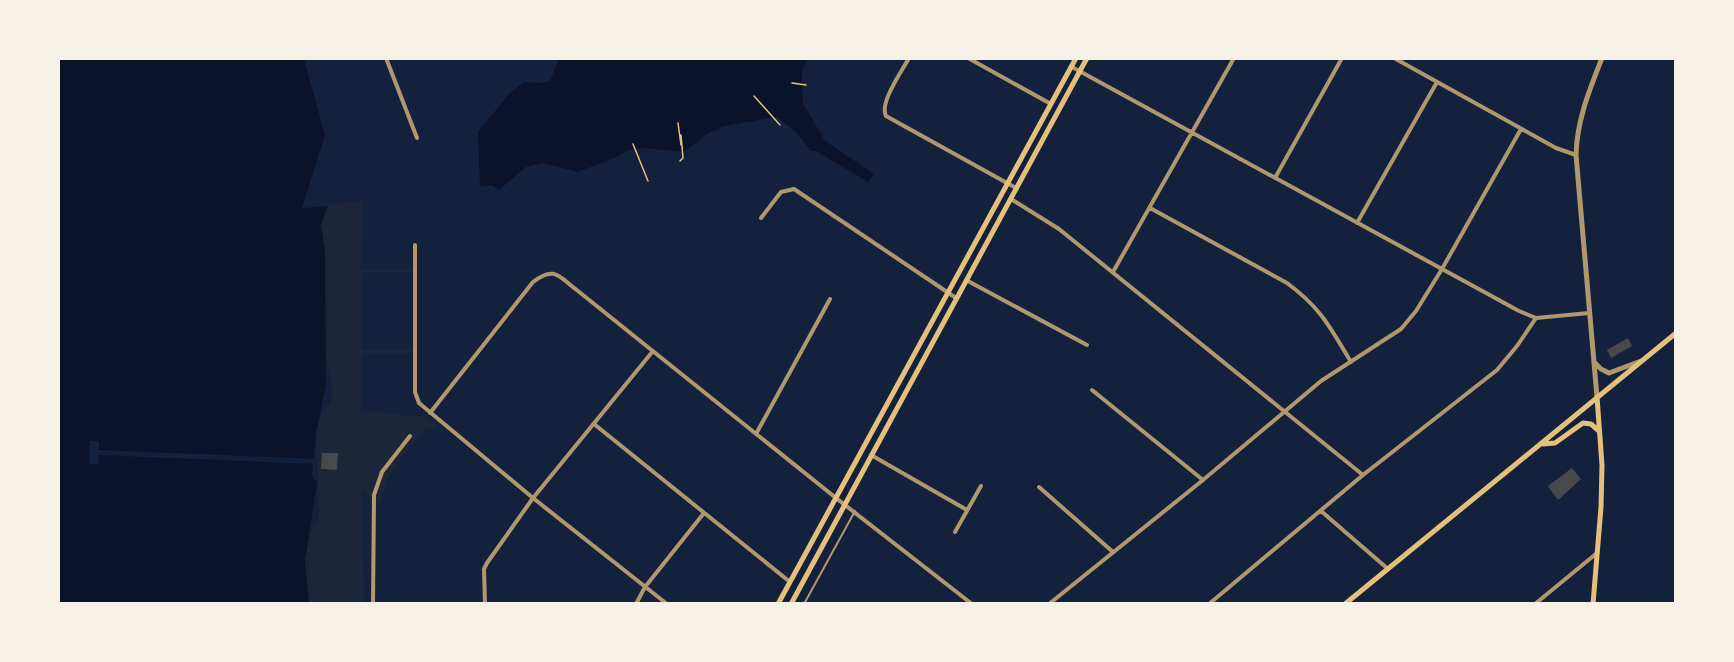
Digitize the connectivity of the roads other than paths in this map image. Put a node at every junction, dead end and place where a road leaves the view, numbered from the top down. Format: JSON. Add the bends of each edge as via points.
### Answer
{"nodes":[{"id":1,"x":386,"y":58,"type":"edge"},
{"id":2,"x":909,"y":58,"type":"edge"},
{"id":3,"x":968,"y":58,"type":"edge"},
{"id":4,"x":1076,"y":58,"type":"edge"},
{"id":5,"x":1087,"y":58,"type":"edge"},
{"id":6,"x":1234,"y":58,"type":"edge"},
{"id":7,"x":1342,"y":58,"type":"edge"},
{"id":8,"x":1394,"y":58,"type":"edge"},
{"id":9,"x":1602,"y":58,"type":"edge"},
{"id":10,"x":1072,"y":67,"type":"junction"},
{"id":11,"x":1080,"y":71,"type":"junction"},
{"id":12,"x":1437,"y":82,"type":"junction"},
{"id":13,"x":1051,"y":104,"type":"junction"},
{"id":14,"x":1521,"y":129,"type":"junction"},
{"id":15,"x":1193,"y":132,"type":"junction"},
{"id":16,"x":417,"y":138,"type":"dead end"},
{"id":17,"x":1576,"y":155,"type":"junction"},
{"id":18,"x":1275,"y":177,"type":"junction"},
{"id":19,"x":1008,"y":183,"type":"junction"},
{"id":20,"x":1016,"y":188,"type":"junction"},
{"id":21,"x":1011,"y":199,"type":"junction"},
{"id":22,"x":1150,"y":208,"type":"junction"},
{"id":23,"x":760,"y":218,"type":"dead end"},
{"id":24,"x":1358,"y":223,"type":"junction"},
{"id":25,"x":415,"y":245,"type":"dead end"},
{"id":26,"x":1442,"y":269,"type":"junction"},
{"id":27,"x":1113,"y":272,"type":"junction"},
{"id":28,"x":966,"y":280,"type":"junction"},
{"id":29,"x":948,"y":292,"type":"junction"},
{"id":30,"x":956,"y":298,"type":"junction"},
{"id":31,"x":830,"y":299,"type":"dead end"},
{"id":32,"x":1589,"y":313,"type":"junction"},
{"id":33,"x":1536,"y":318,"type":"junction"},
{"id":34,"x":1676,"y":333,"type":"edge"},
{"id":35,"x":1087,"y":345,"type":"dead end"},
{"id":36,"x":653,"y":351,"type":"junction"},
{"id":37,"x":1593,"y":360,"type":"junction"},
{"id":38,"x":1642,"y":360,"type":"junction"},
{"id":39,"x":1351,"y":362,"type":"junction"},
{"id":40,"x":1092,"y":390,"type":"dead end"},
{"id":41,"x":1597,"y":397,"type":"junction"},
{"id":42,"x":1285,"y":412,"type":"junction"},
{"id":43,"x":430,"y":413,"type":"junction"},
{"id":44,"x":594,"y":424,"type":"junction"},
{"id":45,"x":1600,"y":432,"type":"junction"},
{"id":46,"x":756,"y":434,"type":"junction"},
{"id":47,"x":410,"y":436,"type":"dead end"},
{"id":48,"x":1542,"y":444,"type":"junction"},
{"id":49,"x":872,"y":456,"type":"junction"},
{"id":50,"x":1363,"y":476,"type":"junction"},
{"id":51,"x":1203,"y":480,"type":"junction"},
{"id":52,"x":981,"y":486,"type":"dead end"},
{"id":53,"x":1040,"y":487,"type":"dead end"},
{"id":54,"x":533,"y":498,"type":"junction"},
{"id":55,"x":836,"y":498,"type":"junction"},
{"id":56,"x":845,"y":504,"type":"junction"},
{"id":57,"x":967,"y":510,"type":"junction"},
{"id":58,"x":855,"y":511,"type":"junction"},
{"id":59,"x":1321,"y":511,"type":"junction"},
{"id":60,"x":704,"y":513,"type":"junction"},
{"id":61,"x":956,"y":532,"type":"dead end"},
{"id":62,"x":1113,"y":552,"type":"junction"},
{"id":63,"x":1598,"y":553,"type":"junction"},
{"id":64,"x":1388,"y":568,"type":"junction"},
{"id":65,"x":790,"y":582,"type":"junction"},
{"id":66,"x":645,"y":587,"type":"junction"},
{"id":67,"x":373,"y":603,"type":"edge"},
{"id":68,"x":485,"y":603,"type":"edge"},
{"id":69,"x":636,"y":603,"type":"edge"},
{"id":70,"x":668,"y":603,"type":"edge"},
{"id":71,"x":778,"y":603,"type":"edge"},
{"id":72,"x":791,"y":603,"type":"edge"},
{"id":73,"x":804,"y":603,"type":"edge"},
{"id":74,"x":972,"y":603,"type":"edge"},
{"id":75,"x":1049,"y":603,"type":"edge"},
{"id":76,"x":1209,"y":603,"type":"edge"},
{"id":77,"x":1345,"y":603,"type":"edge"},
{"id":78,"x":1535,"y":603,"type":"edge"},
{"id":79,"x":1593,"y":603,"type":"edge"}],
"edges":[{"from":1,"to":16,"type":"street"},
{"from":2,"to":19,"type":"street","via":[[886,101],[886,116]]},
{"from":3,"to":13,"type":"street"},
{"from":4,"to":10,"type":"main road"},
{"from":5,"to":11,"type":"main road"},
{"from":6,"to":15,"type":"street"},
{"from":7,"to":18,"type":"street"},
{"from":8,"to":12,"type":"street"},
{"from":9,"to":17,"type":"street","via":[[1582,112]]},
{"from":10,"to":11,"type":"street"},
{"from":10,"to":13,"type":"main road"},
{"from":11,"to":15,"type":"street"},
{"from":11,"to":20,"type":"main road"},
{"from":12,"to":14,"type":"street"},
{"from":12,"to":24,"type":"street"},
{"from":13,"to":19,"type":"main road"},
{"from":14,"to":17,"type":"street"},
{"from":14,"to":26,"type":"street"},
{"from":15,"to":18,"type":"street"},
{"from":15,"to":22,"type":"street"},
{"from":17,"to":32,"type":"street"},
{"from":18,"to":24,"type":"street"},
{"from":19,"to":20,"type":"street"},
{"from":19,"to":29,"type":"main road"},
{"from":20,"to":21,"type":"main road"},
{"from":21,"to":27,"type":"street","via":[[1059,229]]},
{"from":21,"to":28,"type":"main road"},
{"from":22,"to":27,"type":"street"},
{"from":22,"to":39,"type":"street","via":[[1306,297],[1322,314]]},
{"from":23,"to":29,"type":"street","via":[[781,192],[794,189]]},
{"from":24,"to":26,"type":"street"},
{"from":25,"to":43,"type":"street","via":[[415,392],[419,403]]},
{"from":26,"to":33,"type":"street"},
{"from":26,"to":39,"type":"street","via":[[1401,329]]},
{"from":27,"to":42,"type":"street"},
{"from":28,"to":30,"type":"main road"},
{"from":28,"to":35,"type":"street"},
{"from":29,"to":30,"type":"street"},
{"from":29,"to":55,"type":"main road"},
{"from":30,"to":49,"type":"main road"},
{"from":31,"to":46,"type":"street"},
{"from":32,"to":33,"type":"street"},
{"from":32,"to":37,"type":"street"},
{"from":33,"to":50,"type":"street","via":[[1497,370]]},
{"from":34,"to":38,"type":"main road"},
{"from":36,"to":43,"type":"street","via":[[549,272],[533,282]]},
{"from":36,"to":44,"type":"street"},
{"from":36,"to":46,"type":"street"},
{"from":37,"to":38,"type":"street","via":[[1609,373]]},
{"from":37,"to":41,"type":"street"},
{"from":38,"to":41,"type":"main road"},
{"from":39,"to":42,"type":"street"},
{"from":40,"to":51,"type":"street"},
{"from":41,"to":45,"type":"main road"},
{"from":41,"to":48,"type":"main road"},
{"from":42,"to":50,"type":"street"},
{"from":42,"to":51,"type":"street"},
{"from":43,"to":54,"type":"street"},
{"from":44,"to":54,"type":"street"},
{"from":44,"to":60,"type":"street"},
{"from":45,"to":48,"type":"main road","via":[[1594,425],[1583,423],[1555,443]]},
{"from":45,"to":63,"type":"main road"},
{"from":46,"to":55,"type":"street"},
{"from":47,"to":67,"type":"street","via":[[382,472],[374,495]]},
{"from":48,"to":64,"type":"main road"},
{"from":49,"to":56,"type":"main road"},
{"from":49,"to":57,"type":"street"},
{"from":50,"to":59,"type":"street"},
{"from":51,"to":62,"type":"street"},
{"from":52,"to":57,"type":"street"},
{"from":53,"to":62,"type":"street"},
{"from":54,"to":66,"type":"street"},
{"from":54,"to":68,"type":"street","via":[[484,569]]},
{"from":55,"to":56,"type":"street"},
{"from":55,"to":65,"type":"main road"},
{"from":56,"to":58,"type":"street"},
{"from":56,"to":72,"type":"main road"},
{"from":57,"to":61,"type":"street"},
{"from":58,"to":73,"type":"lane"},
{"from":58,"to":74,"type":"street"},
{"from":59,"to":64,"type":"street"},
{"from":59,"to":76,"type":"street"},
{"from":60,"to":65,"type":"street"},
{"from":60,"to":66,"type":"street"},
{"from":62,"to":75,"type":"street"},
{"from":63,"to":78,"type":"street"},
{"from":63,"to":79,"type":"main road"},
{"from":64,"to":77,"type":"main road"},
{"from":65,"to":71,"type":"main road"},
{"from":66,"to":69,"type":"street"},
{"from":66,"to":70,"type":"street"}]}
